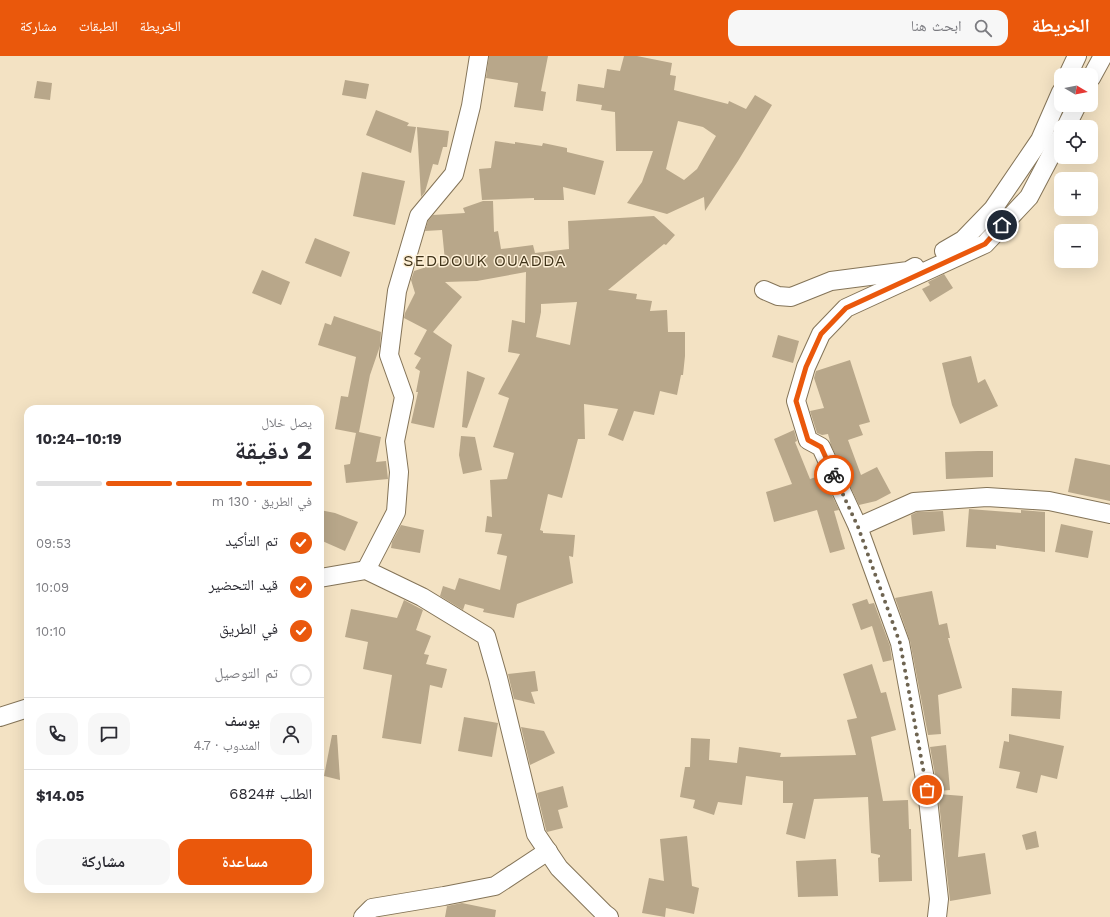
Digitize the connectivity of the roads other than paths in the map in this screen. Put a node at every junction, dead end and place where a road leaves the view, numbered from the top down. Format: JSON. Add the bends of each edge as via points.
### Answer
{"nodes":[{"id":1,"x":479,"y":56,"type":"edge"},
{"id":2,"x":1076,"y":56,"type":"edge"},
{"id":3,"x":1102,"y":56,"type":"edge"},
{"id":4,"x":1071,"y":68,"type":"edge"},
{"id":5,"x":1096,"y":68,"type":"edge"},
{"id":6,"x":1054,"y":108,"type":"edge"},
{"id":7,"x":1054,"y":149,"type":"edge"},
{"id":8,"x":764,"y":290,"type":"dead end"},
{"id":9,"x":1110,"y":514,"type":"edge"},
{"id":10,"x":858,"y":527,"type":"junction"},
{"id":11,"x":366,"y":570,"type":"junction"},
{"id":12,"x":324,"y":577,"type":"edge"},
{"id":13,"x":24,"y":709,"type":"edge"},
{"id":14,"x":0,"y":717,"type":"edge"},
{"id":15,"x":548,"y":851,"type":"junction"},
{"id":16,"x":363,"y":917,"type":"edge"},
{"id":17,"x":609,"y":917,"type":"edge"},
{"id":18,"x":937,"y":917,"type":"edge"}],
"edges":[{"from":1,"to":11,"type":"street","via":[[471,106],[454,174],[419,216],[397,291],[389,355],[404,398],[395,441],[399,472],[396,512]]},
{"from":2,"to":4,"type":"street"},
{"from":3,"to":5,"type":"street"},
{"from":6,"to":8,"type":"street","via":[[1040,140],[993,209],[963,240],[908,271],[831,281],[790,297],[778,296]]},
{"from":7,"to":10,"type":"street","via":[[1029,197],[985,244],[846,308],[821,334],[806,367],[796,401],[808,440],[821,447]]},
{"from":9,"to":10,"type":"street","via":[[1049,501],[987,497],[914,502]]},
{"from":10,"to":18,"type":"street","via":[[900,643],[927,790],[939,899]]},
{"from":11,"to":12,"type":"street"},
{"from":11,"to":15,"type":"street","via":[[422,597],[486,636],[504,698],[536,834]]},
{"from":13,"to":14,"type":"street"},
{"from":15,"to":16,"type":"street","via":[[495,886],[372,908]]},
{"from":15,"to":17,"type":"street","via":[[560,868]]}]}
